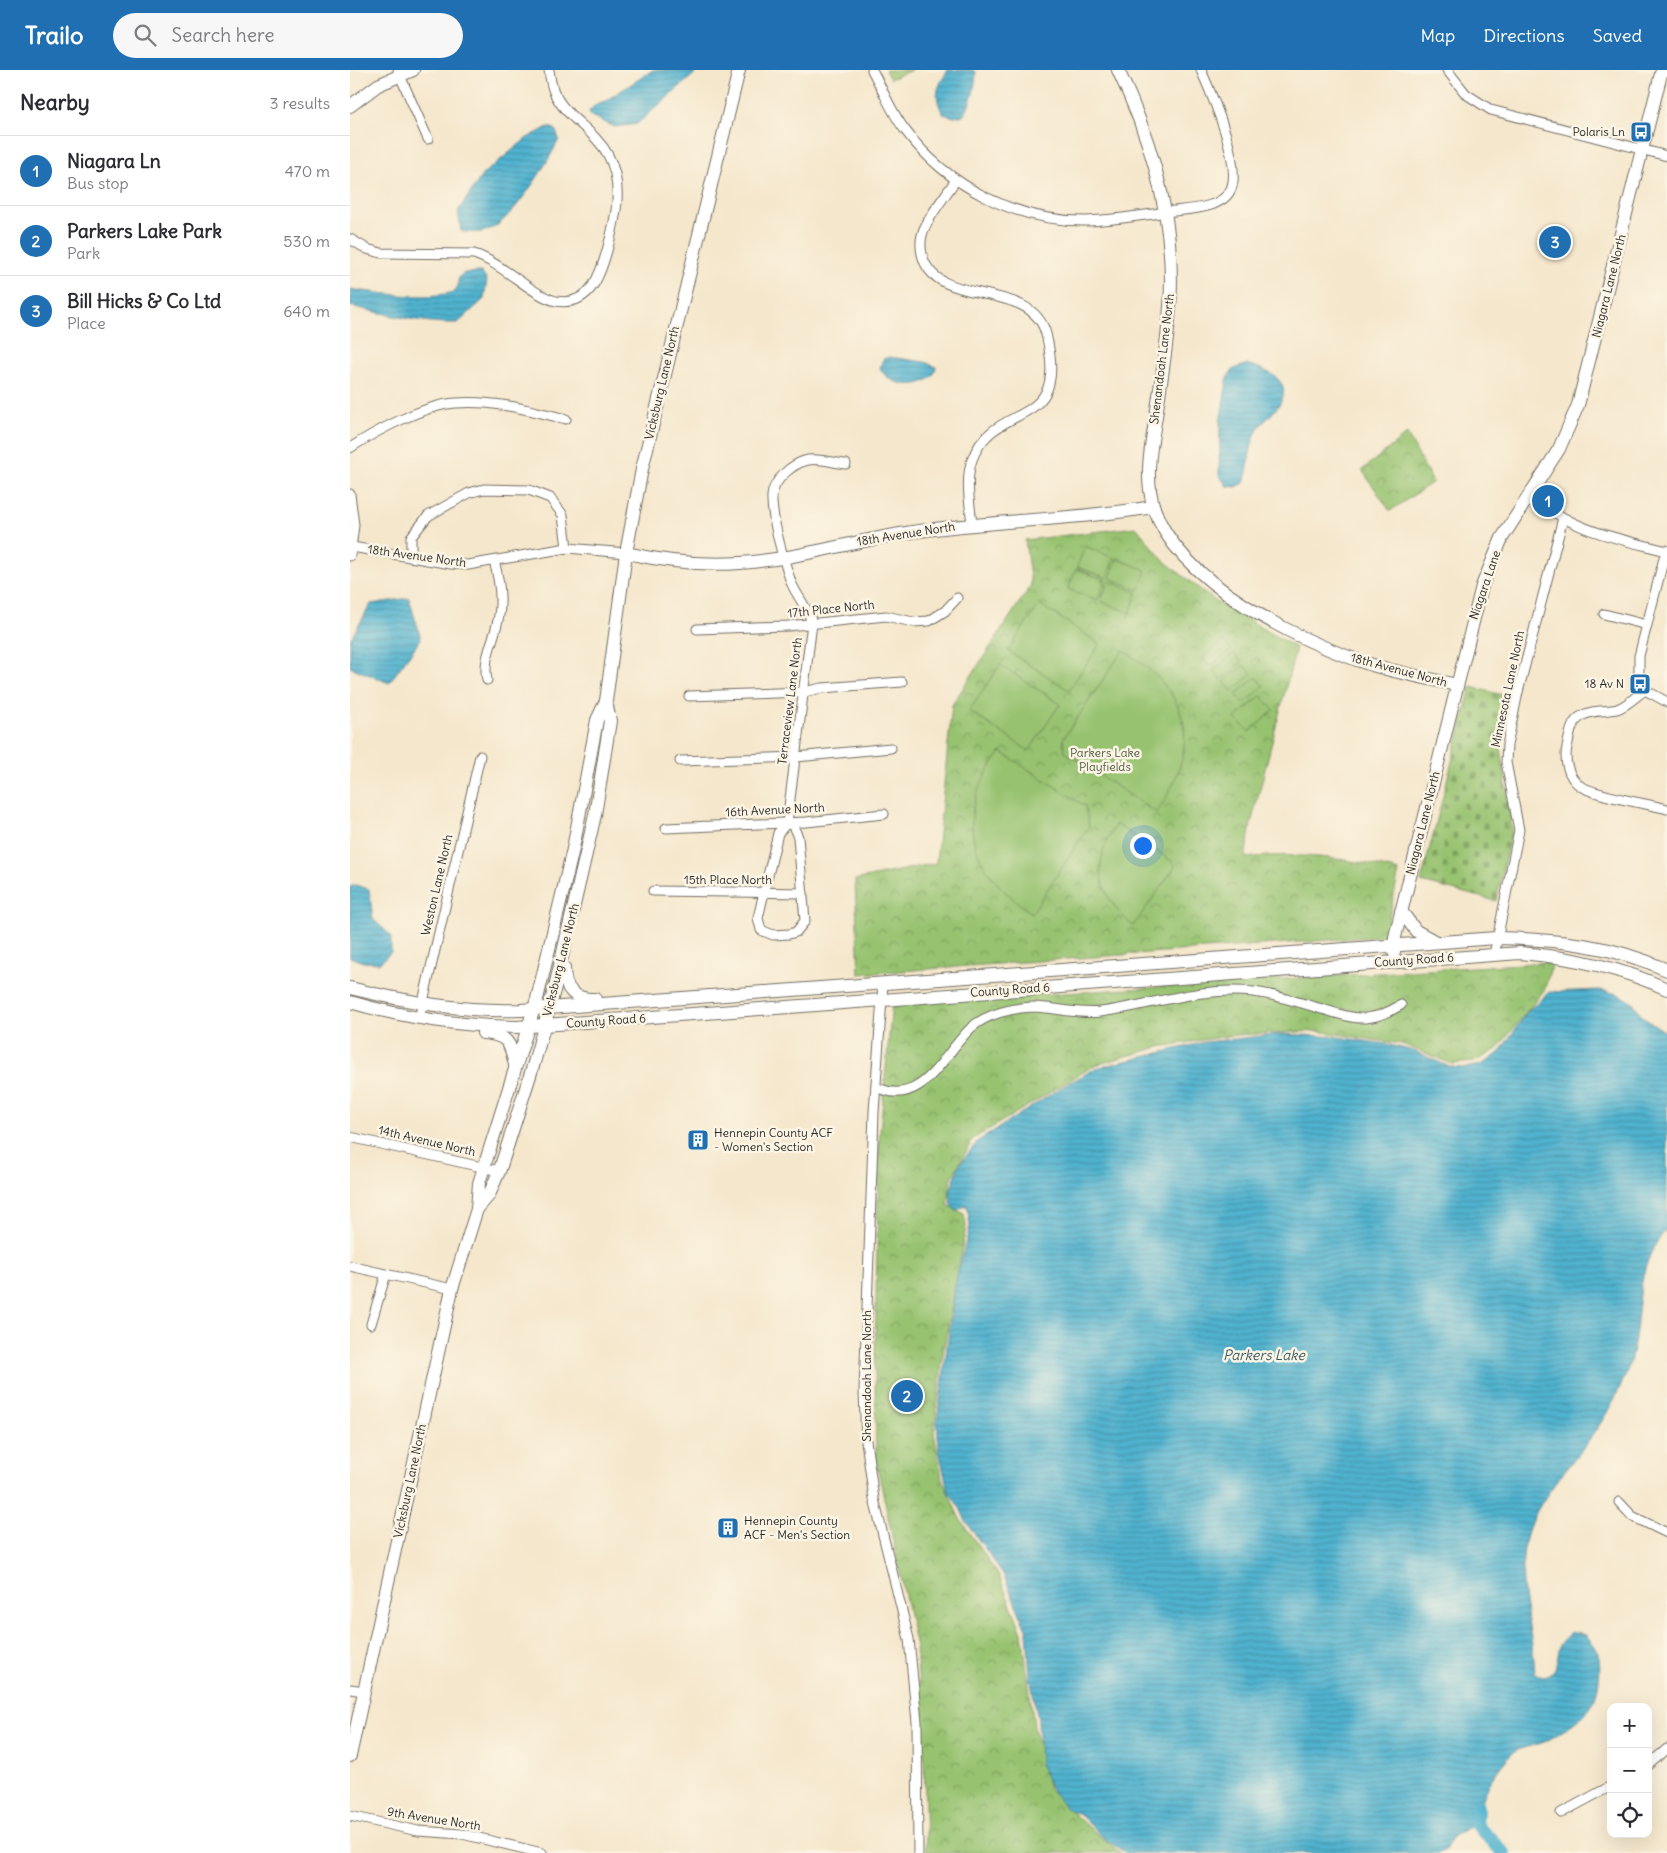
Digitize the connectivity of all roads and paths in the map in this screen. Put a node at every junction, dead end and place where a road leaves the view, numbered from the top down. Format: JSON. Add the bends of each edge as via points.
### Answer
{"nodes":[{"id":1,"x":413,"y":70,"type":"edge"},
{"id":2,"x":549,"y":70,"type":"edge"},
{"id":3,"x":739,"y":70,"type":"edge"},
{"id":4,"x":872,"y":70,"type":"edge"},
{"id":5,"x":1119,"y":70,"type":"edge"},
{"id":6,"x":1201,"y":70,"type":"edge"},
{"id":7,"x":1447,"y":70,"type":"edge"},
{"id":8,"x":1662,"y":70,"type":"edge"},
{"id":9,"x":399,"y":72,"type":"edge"},
{"id":10,"x":350,"y":106,"type":"edge"},
{"id":11,"x":428,"y":139,"type":"dead end"},
{"id":12,"x":1642,"y":149,"type":"junction"},
{"id":13,"x":1667,"y":156,"type":"edge"},
{"id":14,"x":956,"y":181,"type":"junction"},
{"id":15,"x":1165,"y":212,"type":"junction"},
{"id":16,"x":350,"y":239,"type":"edge"},
{"id":17,"x":566,"y":419,"type":"dead end"},
{"id":18,"x":350,"y":448,"type":"edge"},
{"id":19,"x":846,"y":464,"type":"dead end"},
{"id":20,"x":1532,"y":493,"type":"junction"},
{"id":21,"x":350,"y":494,"type":"edge"},
{"id":22,"x":1153,"y":507,"type":"junction"},
{"id":23,"x":1563,"y":518,"type":"junction"},
{"id":24,"x":972,"y":524,"type":"junction"},
{"id":25,"x":568,"y":548,"type":"junction"},
{"id":26,"x":1666,"y":550,"type":"edge"},
{"id":27,"x":351,"y":551,"type":"edge"},
{"id":28,"x":626,"y":553,"type":"junction"},
{"id":29,"x":410,"y":557,"type":"junction"},
{"id":30,"x":783,"y":557,"type":"junction"},
{"id":31,"x":494,"y":561,"type":"junction"},
{"id":32,"x":957,"y":598,"type":"dead end"},
{"id":33,"x":1604,"y":614,"type":"dead end"},
{"id":34,"x":812,"y":623,"type":"junction"},
{"id":35,"x":1647,"y":625,"type":"junction"},
{"id":36,"x":697,"y":629,"type":"dead end"},
{"id":37,"x":487,"y":680,"type":"dead end"},
{"id":38,"x":902,"y":682,"type":"dead end"},
{"id":39,"x":1456,"y":685,"type":"junction"},
{"id":40,"x":1645,"y":690,"type":"junction"},
{"id":41,"x":804,"y":692,"type":"junction"},
{"id":42,"x":689,"y":696,"type":"dead end"},
{"id":43,"x":606,"y":701,"type":"junction"},
{"id":44,"x":1667,"y":702,"type":"edge"},
{"id":45,"x":891,"y":748,"type":"dead end"},
{"id":46,"x":480,"y":756,"type":"dead end"},
{"id":47,"x":796,"y":757,"type":"junction"},
{"id":48,"x":680,"y":761,"type":"dead end"},
{"id":49,"x":1667,"y":809,"type":"edge"},
{"id":50,"x":884,"y":814,"type":"dead end"},
{"id":51,"x":787,"y":823,"type":"junction"},
{"id":52,"x":666,"y":828,"type":"dead end"},
{"id":53,"x":653,"y":891,"type":"dead end"},
{"id":54,"x":764,"y":893,"type":"junction"},
{"id":55,"x":804,"y":893,"type":"junction"},
{"id":56,"x":1401,"y":911,"type":"junction"},
{"id":57,"x":1496,"y":938,"type":"junction"},
{"id":58,"x":1437,"y":942,"type":"junction"},
{"id":59,"x":1394,"y":945,"type":"junction"},
{"id":60,"x":566,"y":947,"type":"junction"},
{"id":61,"x":1494,"y":955,"type":"junction"},
{"id":62,"x":1394,"y":961,"type":"junction"},
{"id":63,"x":1667,"y":970,"type":"edge"},
{"id":64,"x":883,"y":984,"type":"junction"},
{"id":65,"x":350,"y":988,"type":"edge"},
{"id":66,"x":1667,"y":989,"type":"edge"},
{"id":67,"x":667,"y":1000,"type":"junction"},
{"id":68,"x":882,"y":1000,"type":"junction"},
{"id":69,"x":350,"y":1002,"type":"edge"},
{"id":70,"x":422,"y":1004,"type":"junction"},
{"id":71,"x":1401,"y":1005,"type":"dead end"},
{"id":72,"x":550,"y":1008,"type":"junction"},
{"id":73,"x":534,"y":1009,"type":"junction"},
{"id":74,"x":422,"y":1020,"type":"junction"},
{"id":75,"x":545,"y":1025,"type":"junction"},
{"id":76,"x":528,"y":1026,"type":"junction"},
{"id":77,"x":515,"y":1069,"type":"junction"},
{"id":78,"x":876,"y":1087,"type":"junction"},
{"id":79,"x":350,"y":1137,"type":"edge"},
{"id":80,"x":484,"y":1167,"type":"junction"},
{"id":81,"x":499,"y":1170,"type":"junction"},
{"id":82,"x":477,"y":1209,"type":"junction"},
{"id":83,"x":350,"y":1266,"type":"edge"},
{"id":84,"x":386,"y":1274,"type":"junction"},
{"id":85,"x":452,"y":1288,"type":"junction"},
{"id":86,"x":371,"y":1324,"type":"dead end"},
{"id":87,"x":1619,"y":1502,"type":"dead end"},
{"id":88,"x":1667,"y":1533,"type":"edge"},
{"id":89,"x":350,"y":1689,"type":"edge"},
{"id":90,"x":364,"y":1691,"type":"junction"},
{"id":91,"x":1667,"y":1750,"type":"edge"},
{"id":92,"x":350,"y":1756,"type":"edge"},
{"id":93,"x":1652,"y":1762,"type":"edge"},
{"id":94,"x":1607,"y":1788,"type":"edge"},
{"id":95,"x":1561,"y":1812,"type":"dead end"},
{"id":96,"x":350,"y":1816,"type":"edge"},
{"id":97,"x":503,"y":1849,"type":"edge"},
{"id":98,"x":542,"y":1853,"type":"edge"},
{"id":99,"x":918,"y":1853,"type":"edge"}],
"edges":[{"from":1,"to":9,"type":"main road"},
{"from":2,"to":16,"type":"street","via":[[560,103],[594,135],[609,156],[618,188],[615,221],[597,282],[583,296],[564,301],[549,298],[497,264],[474,254],[381,253]]},
{"from":3,"to":28,"type":"main road","name":"Vicksburg Lane North","via":[[661,386]]},
{"from":4,"to":14,"type":"street","via":[[904,129],[920,150]]},
{"from":5,"to":15,"type":"main road","name":"Shenandoah Lane North","via":[[1147,140]]},
{"from":6,"to":15,"type":"street","via":[[1225,133],[1234,180],[1228,195],[1220,201],[1193,209]]},
{"from":7,"to":12,"type":"street","via":[[1478,104],[1506,115]]},
{"from":8,"to":12,"type":"main road","name":"Niagara Lane North"},
{"from":9,"to":10,"type":"main road"},
{"from":9,"to":11,"type":"street"},
{"from":12,"to":13,"type":"street"},
{"from":12,"to":20,"type":"main road","name":"Niagara Lane North","via":[[1580,397],[1559,449]]},
{"from":14,"to":15,"type":"street","via":[[1008,208],[1059,219],[1086,221]]},
{"from":14,"to":24,"type":"street","via":[[926,226],[921,247],[928,268],[944,283],[1013,302],[1028,310],[1045,332],[1052,371],[1050,383],[1038,405],[991,432],[976,450],[968,482]]},
{"from":15,"to":22,"type":"main road","name":"Shenandoah Lane North","via":[[1170,310],[1149,456]]},
{"from":17,"to":18,"type":"street","via":[[514,406],[454,403],[380,429]]},
{"from":19,"to":30,"type":"street","name":"Terraceview Lane North","via":[[810,460],[792,468],[777,482],[772,498]]},
{"from":20,"to":23,"type":"street"},
{"from":20,"to":39,"type":"main road","name":"Niagara Lane","via":[[1506,531],[1489,566]]},
{"from":21,"to":27,"type":"street","name":"18th Avenue North","via":[[354,525]]},
{"from":22,"to":24,"type":"main road","name":"18th Avenue North","via":[[1075,518]]},
{"from":22,"to":39,"type":"main road","name":"18th Avenue North","via":[[1180,554],[1234,598],[1265,618],[1296,635],[1365,663]]},
{"from":23,"to":26,"type":"street","via":[[1596,531]]},
{"from":23,"to":57,"type":"street","name":"Minnesota Lane North","via":[[1507,746],[1506,762],[1519,830]]},
{"from":24,"to":30,"type":"main road","name":"18th Avenue North","via":[[860,540]]},
{"from":25,"to":28,"type":"street","name":"18th Avenue North"},
{"from":25,"to":29,"type":"street","via":[[563,515],[550,498],[529,490],[484,489],[469,493],[428,516],[411,537]]},
{"from":25,"to":31,"type":"street","name":"18th Avenue North"},
{"from":26,"to":35,"type":"street"},
{"from":27,"to":29,"type":"street","name":"18th Avenue North"},
{"from":28,"to":30,"type":"main road","name":"18th Avenue North","via":[[708,564]]},
{"from":28,"to":43,"type":"main road","name":"Vicksburg Lane North"},
{"from":29,"to":31,"type":"street","name":"18th Avenue North","via":[[468,565]]},
{"from":30,"to":34,"type":"street","name":"Terraceview Lane North","via":[[791,582]]},
{"from":31,"to":37,"type":"street","via":[[501,598],[486,663]]},
{"from":32,"to":34,"type":"street","name":"17th Place North","via":[[938,618],[929,621],[913,622],[886,616]]},
{"from":33,"to":35,"type":"street"},
{"from":34,"to":36,"type":"street","name":"17th Place North"},
{"from":34,"to":41,"type":"street","name":"Terraceview Lane North"},
{"from":35,"to":40,"type":"street","via":[[1637,668]]},
{"from":38,"to":41,"type":"street"},
{"from":39,"to":56,"type":"main road","name":"Niagara Lane North"},
{"from":40,"to":44,"type":"street"},
{"from":40,"to":49,"type":"street","via":[[1625,706],[1588,712],[1579,717],[1573,724],[1566,753],[1567,767],[1580,786]]},
{"from":41,"to":42,"type":"street"},
{"from":41,"to":47,"type":"street","name":"Terraceview Lane North"},
{"from":43,"to":60,"type":"main road","name":"Vicksburg Lane North","via":[[610,721],[597,802]]},
{"from":43,"to":73,"type":"main road","name":"Vicksburg Lane North","via":[[597,720],[574,842]]},
{"from":45,"to":47,"type":"street"},
{"from":46,"to":70,"type":"street","name":"Weston Lane North"},
{"from":47,"to":48,"type":"street"},
{"from":47,"to":51,"type":"street","name":"Terraceview Lane North"},
{"from":50,"to":51,"type":"street","name":"16th Avenue North"},
{"from":51,"to":52,"type":"street","name":"16th Avenue North"},
{"from":51,"to":54,"type":"street","via":[[778,833]]},
{"from":51,"to":55,"type":"street","via":[[796,831]]},
{"from":53,"to":54,"type":"street","name":"15th Place North"},
{"from":54,"to":55,"type":"street","name":"15th Place North"},
{"from":54,"to":55,"type":"street","via":[[758,918],[761,930],[772,935],[796,932],[805,921]]},
{"from":56,"to":58,"type":"main road","via":[[1416,931]]},
{"from":56,"to":59,"type":"main road","name":"Niagara Lane North"},
{"from":57,"to":58,"type":"main road","name":"County Road 6"},
{"from":57,"to":61,"type":"street","name":"Minnesota Lane North"},
{"from":57,"to":63,"type":"main road","name":"County Road 6","via":[[1593,946]]},
{"from":58,"to":59,"type":"main road","name":"County Road 6"},
{"from":59,"to":62,"type":"main road","name":"Niagara Lane North"},
{"from":59,"to":64,"type":"main road","name":"County Road 6"},
{"from":60,"to":67,"type":"main road","via":[[564,980],[575,996],[587,999],[647,995]]},
{"from":60,"to":72,"type":"main road","name":"Vicksburg Lane North"},
{"from":61,"to":62,"type":"main road","name":"County Road 6"},
{"from":61,"to":66,"type":"main road","name":"County Road 6","via":[[1520,954],[1579,960],[1626,972]]},
{"from":62,"to":68,"type":"main road","name":"County Road 6"},
{"from":64,"to":67,"type":"main road","name":"County Road 6"},
{"from":64,"to":68,"type":"street","name":"Shenandoah Lane North"},
{"from":65,"to":70,"type":"main road","name":"County Road 6"},
{"from":67,"to":72,"type":"main road","name":"County Road 6"},
{"from":68,"to":75,"type":"main road","name":"County Road 6"},
{"from":68,"to":78,"type":"street","name":"Shenandoah Lane North"},
{"from":69,"to":74,"type":"main road","name":"County Road 6"},
{"from":70,"to":73,"type":"main road","name":"County Road 6","via":[[486,1011]]},
{"from":70,"to":74,"type":"street","name":"Weston Lane North"},
{"from":71,"to":78,"type":"street","via":[[1367,1018],[1350,1017],[1277,996],[1229,991],[1097,1013],[1030,1007],[1010,1010],[973,1026],[917,1088],[893,1092]]},
{"from":72,"to":73,"type":"main road","name":"County Road 6"},
{"from":72,"to":75,"type":"main road","name":"Vicksburg Lane North"},
{"from":73,"to":76,"type":"main road","name":"Vicksburg Lane North"},
{"from":74,"to":76,"type":"main road","name":"County Road 6","via":[[482,1026]]},
{"from":74,"to":77,"type":"main road","via":[[444,1029],[499,1035],[511,1048]]},
{"from":75,"to":76,"type":"main road","name":"County Road 6"},
{"from":75,"to":81,"type":"main road","name":"Vicksburg Lane North"},
{"from":76,"to":77,"type":"main road","name":"Vicksburg Lane North"},
{"from":77,"to":80,"type":"main road","name":"Vicksburg Lane North"},
{"from":78,"to":99,"type":"street","name":"Shenandoah Lane North","via":[[864,1392],[866,1441],[874,1499],[909,1639],[916,1698]]},
{"from":79,"to":80,"type":"street","name":"14th Avenue North"},
{"from":80,"to":81,"type":"street","name":"14th Avenue North"},
{"from":80,"to":82,"type":"main road","name":"Vicksburg Lane North"},
{"from":81,"to":82,"type":"main road","name":"Vicksburg Lane North","via":[[489,1195]]},
{"from":82,"to":85,"type":"main road","name":"Vicksburg Lane North"},
{"from":83,"to":84,"type":"street"},
{"from":84,"to":85,"type":"street"},
{"from":84,"to":86,"type":"street"},
{"from":85,"to":90,"type":"main road","name":"Vicksburg Lane North"},
{"from":87,"to":88,"type":"street","via":[[1632,1516]]},
{"from":89,"to":90,"type":"street"},
{"from":90,"to":92,"type":"main road","name":"Vicksburg Lane North"},
{"from":91,"to":93,"type":"street"},
{"from":94,"to":95,"type":"street"},
{"from":96,"to":97,"type":"street","name":"9th Avenue North","via":[[410,1830],[462,1834]]},
{"from":97,"to":98,"type":"street","name":"9th Avenue North"}]}
